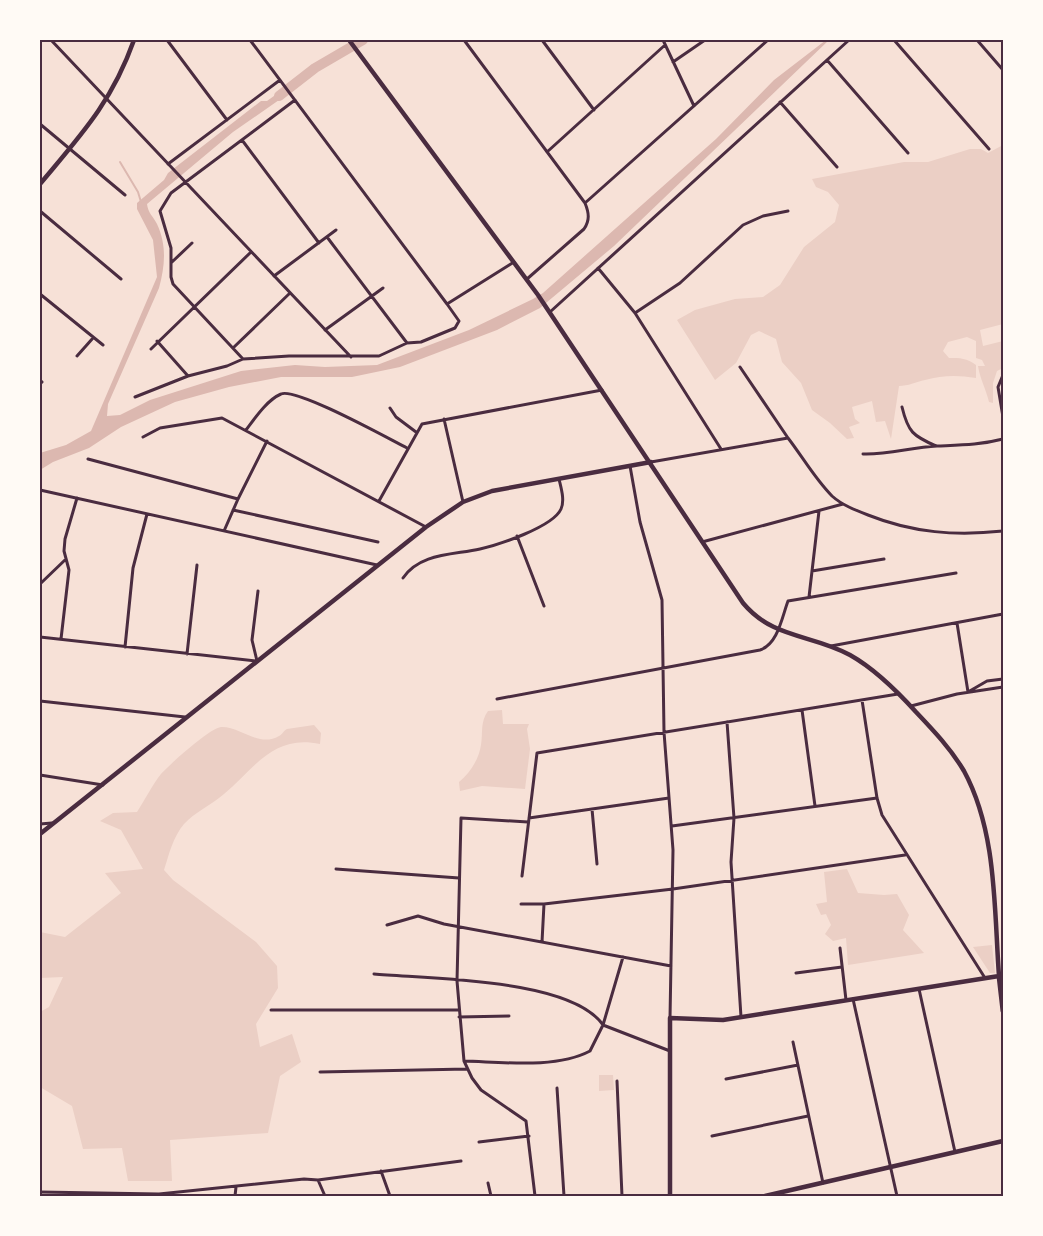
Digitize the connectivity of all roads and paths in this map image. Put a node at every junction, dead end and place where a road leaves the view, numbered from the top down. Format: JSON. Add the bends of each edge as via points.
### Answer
{"nodes":[{"id":1,"x":50,"y":40,"type":"edge"},
{"id":2,"x":134,"y":40,"type":"edge"},
{"id":3,"x":167,"y":40,"type":"edge"},
{"id":4,"x":250,"y":40,"type":"edge"},
{"id":5,"x":349,"y":40,"type":"edge"},
{"id":6,"x":542,"y":40,"type":"edge"},
{"id":7,"x":663,"y":40,"type":"edge"},
{"id":8,"x":704,"y":40,"type":"edge"},
{"id":9,"x":768,"y":40,"type":"edge"},
{"id":10,"x":849,"y":40,"type":"edge"},
{"id":11,"x":894,"y":40,"type":"edge"},
{"id":12,"x":977,"y":40,"type":"edge"},
{"id":13,"x":466,"y":41,"type":"edge"},
{"id":14,"x":665,"y":45,"type":"junction"},
{"id":15,"x":827,"y":60,"type":"junction"},
{"id":16,"x":673,"y":62,"type":"junction"},
{"id":17,"x":1003,"y":70,"type":"edge"},
{"id":18,"x":280,"y":80,"type":"junction"},
{"id":19,"x":107,"y":100,"type":"junction"},
{"id":20,"x":295,"y":100,"type":"junction"},
{"id":21,"x":780,"y":102,"type":"junction"},
{"id":22,"x":694,"y":106,"type":"junction"},
{"id":23,"x":594,"y":110,"type":"junction"},
{"id":24,"x":227,"y":120,"type":"junction"},
{"id":25,"x":40,"y":124,"type":"edge"},
{"id":26,"x":242,"y":140,"type":"junction"},
{"id":27,"x":70,"y":149,"type":"junction"},
{"id":28,"x":989,"y":150,"type":"dead end"},
{"id":29,"x":547,"y":152,"type":"junction"},
{"id":30,"x":908,"y":153,"type":"dead end"},
{"id":31,"x":170,"y":165,"type":"junction"},
{"id":32,"x":837,"y":168,"type":"dead end"},
{"id":33,"x":184,"y":181,"type":"junction"},
{"id":34,"x":40,"y":184,"type":"edge"},
{"id":35,"x":125,"y":195,"type":"dead end"},
{"id":36,"x":585,"y":203,"type":"junction"},
{"id":37,"x":40,"y":210,"type":"edge"},
{"id":38,"x":788,"y":211,"type":"dead end"},
{"id":39,"x":336,"y":230,"type":"dead end"},
{"id":40,"x":327,"y":237,"type":"junction"},
{"id":41,"x":192,"y":242,"type":"dead end"},
{"id":42,"x":319,"y":243,"type":"junction"},
{"id":43,"x":251,"y":252,"type":"junction"},
{"id":44,"x":172,"y":262,"type":"junction"},
{"id":45,"x":514,"y":262,"type":"junction"},
{"id":46,"x":598,"y":268,"type":"junction"},
{"id":47,"x":274,"y":276,"type":"junction"},
{"id":48,"x":121,"y":279,"type":"dead end"},
{"id":49,"x":527,"y":279,"type":"junction"},
{"id":50,"x":383,"y":288,"type":"dead end"},
{"id":51,"x":290,"y":293,"type":"junction"},
{"id":52,"x":40,"y":294,"type":"edge"},
{"id":53,"x":371,"y":296,"type":"junction"},
{"id":54,"x":447,"y":304,"type":"junction"},
{"id":55,"x":194,"y":306,"type":"junction"},
{"id":56,"x":550,"y":312,"type":"junction"},
{"id":57,"x":635,"y":313,"type":"junction"},
{"id":58,"x":325,"y":330,"type":"junction"},
{"id":59,"x":93,"y":338,"type":"junction"},
{"id":60,"x":157,"y":342,"type":"junction"},
{"id":61,"x":407,"y":343,"type":"junction"},
{"id":62,"x":103,"y":345,"type":"dead end"},
{"id":63,"x":233,"y":348,"type":"junction"},
{"id":64,"x":151,"y":349,"type":"dead end"},
{"id":65,"x":77,"y":356,"type":"dead end"},
{"id":66,"x":351,"y":357,"type":"junction"},
{"id":67,"x":243,"y":359,"type":"junction"},
{"id":68,"x":740,"y":367,"type":"dead end"},
{"id":69,"x":1003,"y":374,"type":"edge"},
{"id":70,"x":188,"y":376,"type":"junction"},
{"id":71,"x":603,"y":390,"type":"junction"},
{"id":72,"x":135,"y":396,"type":"dead end"},
{"id":73,"x":390,"y":408,"type":"dead end"},
{"id":74,"x":902,"y":408,"type":"dead end"},
{"id":75,"x":1003,"y":417,"type":"edge"},
{"id":76,"x":444,"y":419,"type":"junction"},
{"id":77,"x":246,"y":430,"type":"junction"},
{"id":78,"x":416,"y":432,"type":"junction"},
{"id":79,"x":143,"y":437,"type":"dead end"},
{"id":80,"x":788,"y":438,"type":"junction"},
{"id":81,"x":1003,"y":439,"type":"edge"},
{"id":82,"x":268,"y":441,"type":"junction"},
{"id":83,"x":936,"y":446,"type":"junction"},
{"id":84,"x":407,"y":448,"type":"junction"},
{"id":85,"x":721,"y":450,"type":"junction"},
{"id":86,"x":863,"y":454,"type":"dead end"},
{"id":87,"x":88,"y":459,"type":"dead end"},
{"id":88,"x":651,"y":462,"type":"junction"},
{"id":89,"x":630,"y":466,"type":"junction"},
{"id":90,"x":559,"y":479,"type":"junction"},
{"id":91,"x":40,"y":490,"type":"edge"},
{"id":92,"x":77,"y":498,"type":"junction"},
{"id":93,"x":238,"y":499,"type":"junction"},
{"id":94,"x":379,"y":501,"type":"junction"},
{"id":95,"x":463,"y":502,"type":"junction"},
{"id":96,"x":843,"y":504,"type":"junction"},
{"id":97,"x":233,"y":510,"type":"junction"},
{"id":98,"x":820,"y":510,"type":"junction"},
{"id":99,"x":147,"y":514,"type":"junction"},
{"id":100,"x":426,"y":526,"type":"junction"},
{"id":101,"x":1003,"y":530,"type":"edge"},
{"id":102,"x":224,"y":531,"type":"junction"},
{"id":103,"x":517,"y":536,"type":"junction"},
{"id":104,"x":378,"y":542,"type":"dead end"},
{"id":105,"x":702,"y":542,"type":"junction"},
{"id":106,"x":66,"y":558,"type":"junction"},
{"id":107,"x":884,"y":560,"type":"dead end"},
{"id":108,"x":197,"y":565,"type":"dead end"},
{"id":109,"x":378,"y":565,"type":"junction"},
{"id":110,"x":812,"y":571,"type":"junction"},
{"id":111,"x":956,"y":573,"type":"dead end"},
{"id":112,"x":403,"y":578,"type":"dead end"},
{"id":113,"x":40,"y":584,"type":"edge"},
{"id":114,"x":258,"y":591,"type":"dead end"},
{"id":115,"x":809,"y":597,"type":"junction"},
{"id":116,"x":544,"y":606,"type":"dead end"},
{"id":117,"x":1003,"y":614,"type":"edge"},
{"id":118,"x":957,"y":623,"type":"junction"},
{"id":119,"x":778,"y":630,"type":"junction"},
{"id":120,"x":40,"y":637,"type":"edge"},
{"id":121,"x":61,"y":639,"type":"junction"},
{"id":122,"x":831,"y":646,"type":"junction"},
{"id":123,"x":125,"y":647,"type":"junction"},
{"id":124,"x":188,"y":654,"type":"junction"},
{"id":125,"x":257,"y":662,"type":"junction"},
{"id":126,"x":663,"y":669,"type":"junction"},
{"id":127,"x":1003,"y":679,"type":"edge"},
{"id":128,"x":1003,"y":688,"type":"edge"},
{"id":129,"x":968,"y":692,"type":"junction"},
{"id":130,"x":898,"y":694,"type":"junction"},
{"id":131,"x":498,"y":699,"type":"dead end"},
{"id":132,"x":862,"y":700,"type":"junction"},
{"id":133,"x":40,"y":701,"type":"edge"},
{"id":134,"x":911,"y":706,"type":"junction"},
{"id":135,"x":802,"y":710,"type":"junction"},
{"id":136,"x":185,"y":718,"type":"junction"},
{"id":137,"x":727,"y":722,"type":"junction"},
{"id":138,"x":664,"y":732,"type":"junction"},
{"id":139,"x":40,"y":774,"type":"edge"},
{"id":140,"x":103,"y":786,"type":"junction"},
{"id":141,"x":669,"y":798,"type":"junction"},
{"id":142,"x":877,"y":798,"type":"junction"},
{"id":143,"x":815,"y":806,"type":"junction"},
{"id":144,"x":592,"y":809,"type":"junction"},
{"id":145,"x":734,"y":818,"type":"junction"},
{"id":146,"x":528,"y":820,"type":"junction"},
{"id":147,"x":55,"y":823,"type":"junction"},
{"id":148,"x":40,"y":824,"type":"edge"},
{"id":149,"x":672,"y":826,"type":"junction"},
{"id":150,"x":40,"y":834,"type":"edge"},
{"id":151,"x":905,"y":855,"type":"junction"},
{"id":152,"x":598,"y":864,"type":"dead end"},
{"id":153,"x":336,"y":869,"type":"dead end"},
{"id":154,"x":522,"y":876,"type":"dead end"},
{"id":155,"x":460,"y":878,"type":"junction"},
{"id":156,"x":732,"y":880,"type":"junction"},
{"id":157,"x":673,"y":889,"type":"junction"},
{"id":158,"x":521,"y":904,"type":"dead end"},
{"id":159,"x":544,"y":904,"type":"junction"},
{"id":160,"x":387,"y":925,"type":"dead end"},
{"id":161,"x":458,"y":926,"type":"junction"},
{"id":162,"x":542,"y":942,"type":"junction"},
{"id":163,"x":840,"y":948,"type":"dead end"},
{"id":164,"x":623,"y":957,"type":"junction"},
{"id":165,"x":671,"y":966,"type":"junction"},
{"id":166,"x":842,"y":968,"type":"junction"},
{"id":167,"x":796,"y":973,"type":"dead end"},
{"id":168,"x":374,"y":974,"type":"dead end"},
{"id":169,"x":1001,"y":975,"type":"edge"},
{"id":170,"x":985,"y":978,"type":"junction"},
{"id":171,"x":458,"y":981,"type":"junction"},
{"id":172,"x":919,"y":989,"type":"junction"},
{"id":173,"x":853,"y":999,"type":"junction"},
{"id":174,"x":846,"y":1000,"type":"junction"},
{"id":175,"x":271,"y":1010,"type":"dead end"},
{"id":176,"x":459,"y":1010,"type":"junction"},
{"id":177,"x":1003,"y":1011,"type":"edge"},
{"id":178,"x":509,"y":1016,"type":"dead end"},
{"id":179,"x":459,"y":1017,"type":"junction"},
{"id":180,"x":741,"y":1017,"type":"junction"},
{"id":181,"x":670,"y":1018,"type":"junction"},
{"id":182,"x":602,"y":1026,"type":"junction"},
{"id":183,"x":793,"y":1042,"type":"dead end"},
{"id":184,"x":670,"y":1052,"type":"junction"},
{"id":185,"x":464,"y":1061,"type":"junction"},
{"id":186,"x":798,"y":1065,"type":"junction"},
{"id":187,"x":467,"y":1069,"type":"junction"},
{"id":188,"x":320,"y":1072,"type":"dead end"},
{"id":189,"x":726,"y":1079,"type":"dead end"},
{"id":190,"x":617,"y":1081,"type":"dead end"},
{"id":191,"x":557,"y":1088,"type":"dead end"},
{"id":192,"x":808,"y":1116,"type":"junction"},
{"id":193,"x":529,"y":1136,"type":"junction"},
{"id":194,"x":712,"y":1136,"type":"dead end"},
{"id":195,"x":1003,"y":1141,"type":"edge"},
{"id":196,"x":479,"y":1142,"type":"dead end"},
{"id":197,"x":955,"y":1152,"type":"junction"},
{"id":198,"x":461,"y":1161,"type":"dead end"},
{"id":199,"x":890,"y":1167,"type":"junction"},
{"id":200,"x":380,"y":1172,"type":"junction"},
{"id":201,"x":318,"y":1180,"type":"junction"},
{"id":202,"x":823,"y":1182,"type":"junction"},
{"id":203,"x":488,"y":1183,"type":"dead end"},
{"id":204,"x":236,"y":1186,"type":"junction"},
{"id":205,"x":40,"y":1192,"type":"edge"},
{"id":206,"x":235,"y":1196,"type":"edge"},
{"id":207,"x":325,"y":1196,"type":"edge"},
{"id":208,"x":390,"y":1196,"type":"edge"},
{"id":209,"x":491,"y":1196,"type":"edge"},
{"id":210,"x":535,"y":1196,"type":"edge"},
{"id":211,"x":564,"y":1196,"type":"edge"},
{"id":212,"x":622,"y":1196,"type":"edge"},
{"id":213,"x":670,"y":1196,"type":"edge"},
{"id":214,"x":764,"y":1196,"type":"edge"},
{"id":215,"x":896,"y":1196,"type":"edge"}],
"edges":[{"from":1,"to":19,"type":"street"},
{"from":2,"to":19,"type":"main road"},
{"from":3,"to":24,"type":"street"},
{"from":4,"to":18,"type":"street"},
{"from":5,"to":45,"type":"main road"},
{"from":6,"to":23,"type":"street"},
{"from":7,"to":14,"type":"street"},
{"from":8,"to":16,"type":"street"},
{"from":9,"to":22,"type":"street"},
{"from":10,"to":15,"type":"street"},
{"from":11,"to":28,"type":"street"},
{"from":12,"to":17,"type":"street"},
{"from":13,"to":29,"type":"street"},
{"from":14,"to":16,"type":"street"},
{"from":14,"to":23,"type":"street"},
{"from":15,"to":21,"type":"street"},
{"from":15,"to":30,"type":"street"},
{"from":16,"to":22,"type":"street"},
{"from":18,"to":20,"type":"street"},
{"from":18,"to":24,"type":"street"},
{"from":19,"to":27,"type":"main road"},
{"from":19,"to":31,"type":"street"},
{"from":20,"to":26,"type":"street"},
{"from":20,"to":54,"type":"street"},
{"from":21,"to":32,"type":"street"},
{"from":21,"to":46,"type":"street"},
{"from":22,"to":36,"type":"street"},
{"from":23,"to":29,"type":"street"},
{"from":24,"to":31,"type":"street"},
{"from":25,"to":27,"type":"street"},
{"from":26,"to":33,"type":"street"},
{"from":26,"to":42,"type":"street"},
{"from":27,"to":34,"type":"main road"},
{"from":27,"to":35,"type":"street"},
{"from":29,"to":36,"type":"street"},
{"from":31,"to":33,"type":"street"},
{"from":33,"to":43,"type":"street"},
{"from":33,"to":44,"type":"street","via":[[165,199],[160,211],[170,241]]},
{"from":36,"to":49,"type":"street","via":[[589,216],[584,229]]},
{"from":37,"to":48,"type":"street"},
{"from":38,"to":57,"type":"street","via":[[763,216],[743,225],[680,283]]},
{"from":39,"to":40,"type":"street"},
{"from":40,"to":42,"type":"street"},
{"from":40,"to":53,"type":"street"},
{"from":41,"to":44,"type":"street"},
{"from":42,"to":47,"type":"street"},
{"from":43,"to":47,"type":"street"},
{"from":43,"to":55,"type":"street"},
{"from":44,"to":55,"type":"street","via":[[174,284]]},
{"from":45,"to":49,"type":"main road"},
{"from":45,"to":54,"type":"street"},
{"from":46,"to":56,"type":"street"},
{"from":46,"to":57,"type":"street"},
{"from":47,"to":51,"type":"street"},
{"from":49,"to":56,"type":"main road"},
{"from":50,"to":53,"type":"street"},
{"from":51,"to":58,"type":"street"},
{"from":51,"to":63,"type":"street"},
{"from":52,"to":59,"type":"street"},
{"from":53,"to":58,"type":"street"},
{"from":53,"to":61,"type":"street"},
{"from":54,"to":61,"type":"street","via":[[457,318],[458,326],[421,342]]},
{"from":55,"to":60,"type":"street"},
{"from":55,"to":63,"type":"street"},
{"from":56,"to":71,"type":"main road"},
{"from":57,"to":85,"type":"street"},
{"from":58,"to":66,"type":"street"},
{"from":59,"to":62,"type":"street"},
{"from":59,"to":65,"type":"street"},
{"from":60,"to":64,"type":"street"},
{"from":60,"to":70,"type":"street"},
{"from":61,"to":66,"type":"street","via":[[379,356]]},
{"from":63,"to":67,"type":"street"},
{"from":66,"to":67,"type":"street"},
{"from":67,"to":70,"type":"street"},
{"from":68,"to":80,"type":"street"},
{"from":69,"to":75,"type":"street","via":[[998,387]]},
{"from":70,"to":72,"type":"street"},
{"from":71,"to":76,"type":"street"},
{"from":71,"to":88,"type":"main road"},
{"from":73,"to":78,"type":"street","via":[[396,417]]},
{"from":74,"to":83,"type":"street","via":[[910,431]]},
{"from":76,"to":78,"type":"street","via":[[422,424]]},
{"from":76,"to":95,"type":"street"},
{"from":77,"to":79,"type":"street","via":[[222,418],[215,418],[155,429]]},
{"from":77,"to":82,"type":"street"},
{"from":77,"to":84,"type":"street","via":[[278,396],[288,393],[338,412]]},
{"from":78,"to":84,"type":"street"},
{"from":80,"to":85,"type":"street"},
{"from":80,"to":96,"type":"street","via":[[830,494]]},
{"from":81,"to":83,"type":"street","via":[[974,446]]},
{"from":82,"to":93,"type":"street"},
{"from":82,"to":94,"type":"street"},
{"from":83,"to":86,"type":"street","via":[[886,454]]},
{"from":84,"to":94,"type":"street"},
{"from":85,"to":88,"type":"street"},
{"from":87,"to":93,"type":"street"},
{"from":88,"to":89,"type":"main road"},
{"from":88,"to":105,"type":"main road"},
{"from":89,"to":90,"type":"main road"},
{"from":89,"to":126,"type":"street","via":[[640,522],[662,600]]},
{"from":90,"to":95,"type":"main road","via":[[500,489]]},
{"from":90,"to":103,"type":"street","via":[[562,497],[559,512],[540,527]]},
{"from":91,"to":92,"type":"street"},
{"from":92,"to":99,"type":"street"},
{"from":92,"to":106,"type":"street","via":[[65,539]]},
{"from":93,"to":97,"type":"street"},
{"from":94,"to":100,"type":"street"},
{"from":95,"to":100,"type":"main road"},
{"from":96,"to":98,"type":"street"},
{"from":96,"to":101,"type":"street","via":[[886,522],[923,532],[958,535]]},
{"from":97,"to":102,"type":"street"},
{"from":97,"to":104,"type":"street"},
{"from":98,"to":105,"type":"street"},
{"from":98,"to":110,"type":"street"},
{"from":99,"to":102,"type":"street"},
{"from":99,"to":123,"type":"street","via":[[133,568]]},
{"from":100,"to":109,"type":"main road"},
{"from":102,"to":109,"type":"street"},
{"from":103,"to":112,"type":"street","via":[[482,549],[430,559],[409,570]]},
{"from":103,"to":116,"type":"street"},
{"from":105,"to":119,"type":"main road","via":[[750,612]]},
{"from":106,"to":113,"type":"street"},
{"from":106,"to":121,"type":"street","via":[[69,570]]},
{"from":107,"to":110,"type":"street"},
{"from":108,"to":124,"type":"street"},
{"from":109,"to":125,"type":"main road"},
{"from":110,"to":115,"type":"street"},
{"from":111,"to":115,"type":"street"},
{"from":114,"to":125,"type":"street","via":[[252,640]]},
{"from":115,"to":119,"type":"street","via":[[788,601]]},
{"from":117,"to":118,"type":"street"},
{"from":118,"to":122,"type":"street"},
{"from":118,"to":129,"type":"street"},
{"from":119,"to":122,"type":"main road"},
{"from":119,"to":126,"type":"street","via":[[768,646],[760,650]]},
{"from":120,"to":121,"type":"street"},
{"from":121,"to":123,"type":"street"},
{"from":122,"to":130,"type":"main road","via":[[862,663]]},
{"from":123,"to":124,"type":"street"},
{"from":124,"to":125,"type":"street"},
{"from":125,"to":136,"type":"main road"},
{"from":126,"to":131,"type":"street"},
{"from":126,"to":138,"type":"street"},
{"from":127,"to":129,"type":"street","via":[[987,681]]},
{"from":128,"to":129,"type":"street"},
{"from":129,"to":134,"type":"street"},
{"from":130,"to":132,"type":"street"},
{"from":130,"to":134,"type":"main road"},
{"from":132,"to":135,"type":"street"},
{"from":132,"to":142,"type":"street"},
{"from":133,"to":136,"type":"street"},
{"from":134,"to":169,"type":"main road","via":[[951,752],[968,780],[981,812],[989,847]]},
{"from":135,"to":137,"type":"street"},
{"from":135,"to":143,"type":"street"},
{"from":136,"to":140,"type":"main road"},
{"from":137,"to":138,"type":"street"},
{"from":137,"to":145,"type":"street"},
{"from":138,"to":141,"type":"street"},
{"from":138,"to":146,"type":"street","via":[[537,753]]},
{"from":139,"to":140,"type":"street"},
{"from":140,"to":147,"type":"main road"},
{"from":141,"to":144,"type":"street"},
{"from":141,"to":149,"type":"street"},
{"from":142,"to":143,"type":"street"},
{"from":142,"to":151,"type":"street","via":[[884,821]]},
{"from":143,"to":145,"type":"street"},
{"from":144,"to":146,"type":"street"},
{"from":144,"to":152,"type":"street"},
{"from":145,"to":149,"type":"street"},
{"from":145,"to":156,"type":"street"},
{"from":146,"to":154,"type":"street"},
{"from":146,"to":155,"type":"street","via":[[461,818]]},
{"from":147,"to":148,"type":"street"},
{"from":147,"to":150,"type":"main road"},
{"from":149,"to":157,"type":"street"},
{"from":151,"to":156,"type":"street"},
{"from":151,"to":170,"type":"street"},
{"from":153,"to":155,"type":"street"},
{"from":155,"to":161,"type":"street"},
{"from":156,"to":157,"type":"street"},
{"from":156,"to":180,"type":"street"},
{"from":157,"to":159,"type":"street"},
{"from":157,"to":165,"type":"street"},
{"from":158,"to":159,"type":"street"},
{"from":159,"to":162,"type":"street"},
{"from":160,"to":161,"type":"street","via":[[418,916]]},
{"from":161,"to":162,"type":"street"},
{"from":161,"to":171,"type":"street"},
{"from":162,"to":164,"type":"street"},
{"from":163,"to":166,"type":"street"},
{"from":164,"to":165,"type":"street"},
{"from":164,"to":182,"type":"street"},
{"from":165,"to":181,"type":"street"},
{"from":166,"to":167,"type":"street"},
{"from":166,"to":174,"type":"street"},
{"from":168,"to":171,"type":"street"},
{"from":169,"to":170,"type":"main road"},
{"from":169,"to":177,"type":"main road"},
{"from":170,"to":172,"type":"main road"},
{"from":171,"to":176,"type":"street"},
{"from":171,"to":182,"type":"street","via":[[514,985],[544,992],[582,1007],[598,1018]]},
{"from":172,"to":173,"type":"main road"},
{"from":172,"to":197,"type":"street"},
{"from":173,"to":174,"type":"main road"},
{"from":173,"to":199,"type":"street"},
{"from":174,"to":180,"type":"main road"},
{"from":175,"to":176,"type":"street"},
{"from":176,"to":179,"type":"street"},
{"from":178,"to":179,"type":"street"},
{"from":179,"to":185,"type":"street"},
{"from":180,"to":181,"type":"main road","via":[[710,1021]]},
{"from":181,"to":184,"type":"main road"},
{"from":182,"to":184,"type":"street"},
{"from":182,"to":185,"type":"street","via":[[594,1046],[580,1055],[532,1062]]},
{"from":183,"to":186,"type":"street"},
{"from":184,"to":213,"type":"main road"},
{"from":185,"to":187,"type":"street"},
{"from":186,"to":189,"type":"street"},
{"from":186,"to":192,"type":"street"},
{"from":187,"to":188,"type":"street"},
{"from":187,"to":193,"type":"street","via":[[487,1095],[523,1117]]},
{"from":190,"to":212,"type":"street"},
{"from":191,"to":211,"type":"street"},
{"from":192,"to":194,"type":"street"},
{"from":192,"to":202,"type":"street"},
{"from":193,"to":196,"type":"street"},
{"from":193,"to":210,"type":"street"},
{"from":195,"to":197,"type":"main road"},
{"from":197,"to":199,"type":"main road"},
{"from":198,"to":200,"type":"street"},
{"from":199,"to":202,"type":"main road"},
{"from":199,"to":215,"type":"street"},
{"from":200,"to":201,"type":"street"},
{"from":200,"to":208,"type":"street"},
{"from":201,"to":204,"type":"street","via":[[304,1178]]},
{"from":201,"to":207,"type":"street"},
{"from":202,"to":214,"type":"main road"},
{"from":203,"to":209,"type":"street"},
{"from":204,"to":205,"type":"street","via":[[159,1194]]},
{"from":204,"to":206,"type":"street"}]}
